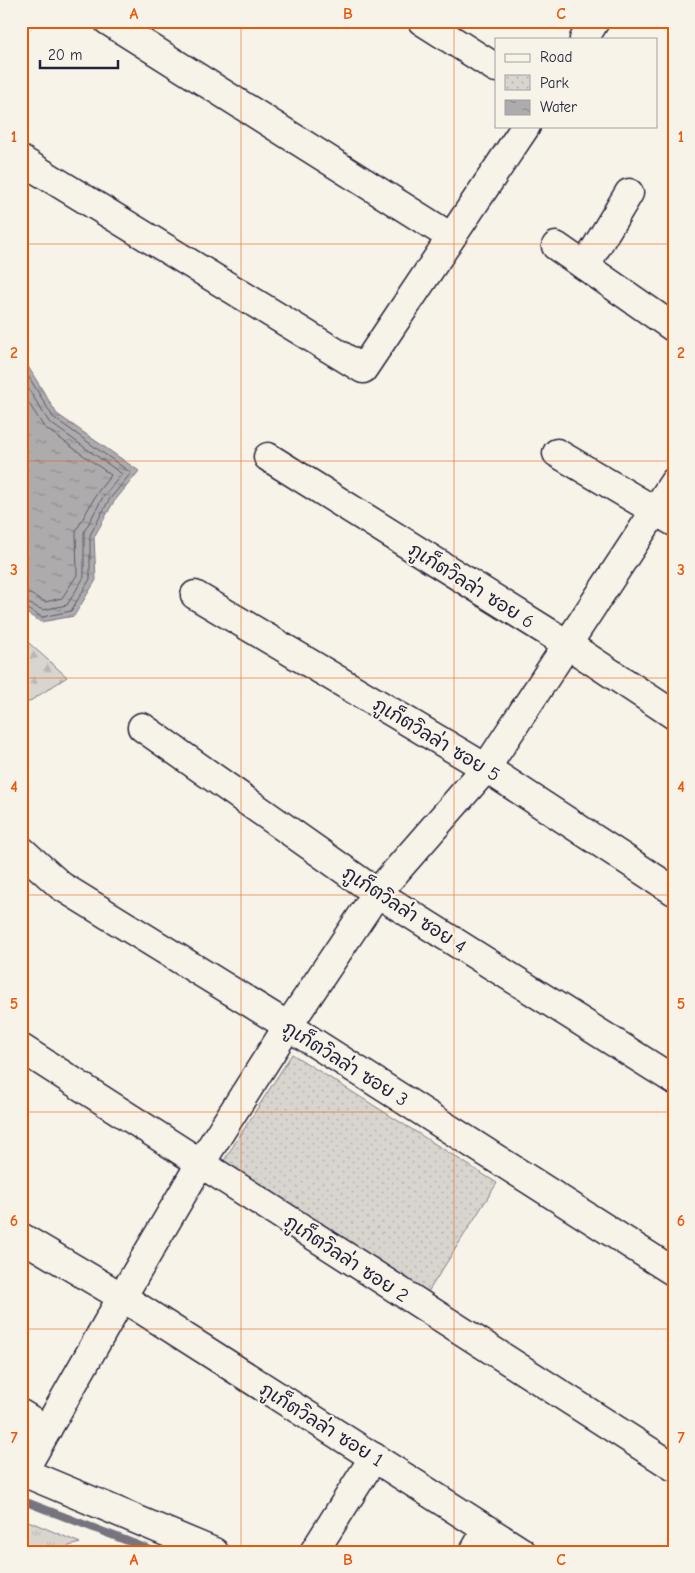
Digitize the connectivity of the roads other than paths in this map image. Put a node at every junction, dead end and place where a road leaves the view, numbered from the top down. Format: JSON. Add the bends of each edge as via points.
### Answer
{"nodes":[{"id":1,"x":108,"y":21,"type":"edge"},
{"id":2,"x":422,"y":21,"type":"edge"},
{"id":3,"x":595,"y":21,"type":"edge"},
{"id":4,"x":585,"y":38,"type":"edge"},
{"id":5,"x":495,"y":67,"type":"edge"},
{"id":6,"x":525,"y":128,"type":"edge"},
{"id":7,"x":21,"y":160,"type":"edge"},
{"id":8,"x":629,"y":193,"type":"dead end"},
{"id":9,"x":451,"y":237,"type":"junction"},
{"id":10,"x":556,"y":246,"type":"dead end"},
{"id":11,"x":585,"y":266,"type":"junction"},
{"id":12,"x":674,"y":328,"type":"edge"},
{"id":13,"x":557,"y":454,"type":"dead end"},
{"id":14,"x":268,"y":457,"type":"dead end"},
{"id":15,"x":674,"y":482,"type":"edge"},
{"id":16,"x":664,"y":516,"type":"edge"},
{"id":17,"x":195,"y":595,"type":"dead end"},
{"id":18,"x":567,"y":644,"type":"junction"},
{"id":19,"x":674,"y":715,"type":"edge"},
{"id":20,"x":142,"y":727,"type":"dead end"},
{"id":21,"x":486,"y":768,"type":"junction"},
{"id":22,"x":21,"y":850,"type":"edge"},
{"id":23,"x":674,"y":891,"type":"edge"},
{"id":24,"x":377,"y":893,"type":"junction"},
{"id":25,"x":288,"y":1026,"type":"junction"},
{"id":26,"x":21,"y":1048,"type":"edge"},
{"id":27,"x":674,"y":1080,"type":"edge"},
{"id":28,"x":200,"y":1164,"type":"junction"},
{"id":29,"x":21,"y":1237,"type":"edge"},
{"id":30,"x":674,"y":1272,"type":"edge"},
{"id":31,"x":122,"y":1297,"type":"junction"},
{"id":32,"x":21,"y":1414,"type":"edge"},
{"id":33,"x":47,"y":1430,"type":"junction"},
{"id":34,"x":374,"y":1457,"type":"junction"},
{"id":35,"x":674,"y":1467,"type":"edge"},
{"id":36,"x":480,"y":1540,"type":"edge"},
{"id":37,"x":214,"y":1552,"type":"edge"},
{"id":38,"x":314,"y":1552,"type":"edge"},
{"id":39,"x":522,"y":1552,"type":"edge"}],
"edges":[{"from":1,"to":9,"type":"street"},
{"from":2,"to":5,"type":"street"},
{"from":3,"to":4,"type":"street"},
{"from":6,"to":9,"type":"street"},
{"from":7,"to":9,"type":"street","via":[[364,370]]},
{"from":8,"to":11,"type":"street"},
{"from":10,"to":11,"type":"street"},
{"from":11,"to":12,"type":"street"},
{"from":13,"to":16,"type":"street"},
{"from":14,"to":18,"type":"street","name":"ภูเก็ตวิลล่า ซอย 6"},
{"from":15,"to":16,"type":"street"},
{"from":16,"to":18,"type":"street"},
{"from":17,"to":21,"type":"street","name":"ภูเก็ตวิลล่า ซอย 5"},
{"from":18,"to":19,"type":"street","name":"ภูเก็ตวิลล่า ซอย 6"},
{"from":18,"to":21,"type":"street"},
{"from":20,"to":24,"type":"street","name":"ภูเก็ตวิลล่า ซอย 4"},
{"from":21,"to":23,"type":"street","name":"ภูเก็ตวิลล่า ซอย 5"},
{"from":21,"to":24,"type":"street"},
{"from":22,"to":25,"type":"street","name":"ภูเก็ตวิลล่า ซอย 3","via":[[61,886]]},
{"from":24,"to":25,"type":"street"},
{"from":24,"to":27,"type":"street","name":"ภูเก็ตวิลล่า ซอย 4"},
{"from":25,"to":28,"type":"street"},
{"from":25,"to":30,"type":"street","name":"ภูเก็ตวิลล่า ซอย 3"},
{"from":26,"to":28,"type":"street","name":"ภูเก็ตวิลล่า ซอย 2"},
{"from":28,"to":31,"type":"street"},
{"from":28,"to":35,"type":"street","name":"ภูเก็ตวิลล่า ซอย 2"},
{"from":29,"to":31,"type":"street","name":"ภูเก็ตวิลล่า ซอย 1"},
{"from":31,"to":33,"type":"street"},
{"from":31,"to":34,"type":"street","name":"ภูเก็ตวิลล่า ซอย 1"},
{"from":32,"to":33,"type":"street"},
{"from":33,"to":37,"type":"street","via":[[23,1472]]},
{"from":34,"to":36,"type":"street","name":"ภูเก็ตวิลล่า ซอย 1"},
{"from":34,"to":38,"type":"street"},
{"from":36,"to":39,"type":"street","name":"ภูเก็ตวิลล่า ซอย 1"}]}
